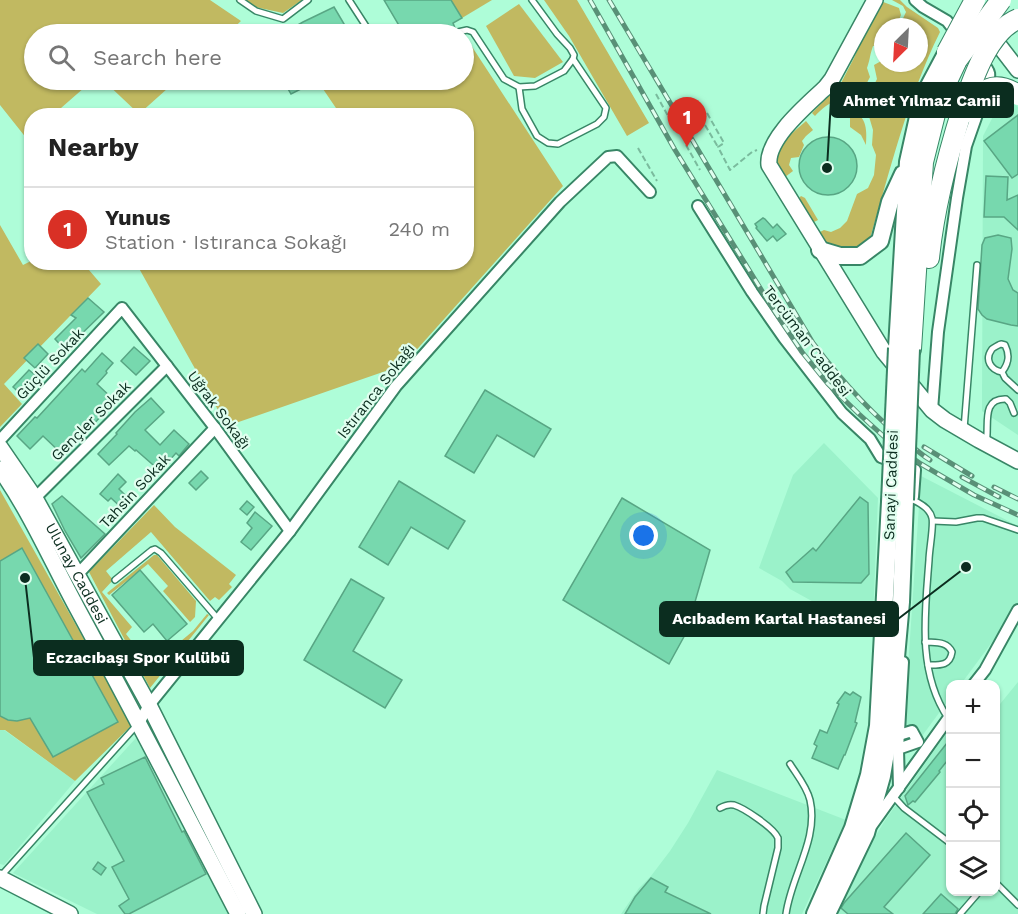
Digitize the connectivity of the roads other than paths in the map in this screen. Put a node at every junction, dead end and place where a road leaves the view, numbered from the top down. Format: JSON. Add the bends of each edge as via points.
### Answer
{"nodes":[{"id":1,"x":240,"y":0,"type":"edge"},
{"id":2,"x":308,"y":0,"type":"edge"},
{"id":3,"x":349,"y":0,"type":"edge"},
{"id":4,"x":532,"y":0,"type":"edge"},
{"id":5,"x":875,"y":0,"type":"edge"},
{"id":6,"x":915,"y":0,"type":"edge"},
{"id":7,"x":966,"y":0,"type":"edge"},
{"id":8,"x":975,"y":0,"type":"edge"},
{"id":9,"x":984,"y":0,"type":"edge"},
{"id":10,"x":1000,"y":0,"type":"edge"},
{"id":11,"x":1018,"y":19,"type":"edge"},
{"id":12,"x":365,"y":24,"type":"edge"},
{"id":13,"x":474,"y":34,"type":"edge"},
{"id":14,"x":1018,"y":53,"type":"edge"},
{"id":15,"x":952,"y":56,"type":"junction"},
{"id":16,"x":573,"y":58,"type":"junction"},
{"id":17,"x":1018,"y":70,"type":"edge"},
{"id":18,"x":519,"y":87,"type":"junction"},
{"id":19,"x":1018,"y":95,"type":"edge"},
{"id":20,"x":965,"y":111,"type":"junction"},
{"id":21,"x":908,"y":162,"type":"junction"},
{"id":22,"x":650,"y":192,"type":"dead end"},
{"id":23,"x":698,"y":206,"type":"dead end"},
{"id":24,"x":820,"y":250,"type":"junction"},
{"id":25,"x":977,"y":265,"type":"dead end"},
{"id":26,"x":122,"y":308,"type":"joint"},
{"id":27,"x":904,"y":348,"type":"junction"},
{"id":28,"x":167,"y":366,"type":"junction"},
{"id":29,"x":1002,"y":372,"type":"junction"},
{"id":30,"x":1018,"y":390,"type":"edge"},
{"id":31,"x":932,"y":410,"type":"junction"},
{"id":32,"x":1014,"y":413,"type":"dead end"},
{"id":33,"x":215,"y":428,"type":"junction"},
{"id":34,"x":964,"y":431,"type":"junction"},
{"id":35,"x":0,"y":440,"type":"edge"},
{"id":36,"x":986,"y":444,"type":"junction"},
{"id":37,"x":0,"y":447,"type":"edge"},
{"id":38,"x":1017,"y":459,"type":"edge"},
{"id":39,"x":0,"y":469,"type":"edge"},
{"id":40,"x":35,"y":498,"type":"junction"},
{"id":41,"x":903,"y":501,"type":"junction"},
{"id":42,"x":933,"y":521,"type":"junction"},
{"id":43,"x":1018,"y":530,"type":"edge"},
{"id":44,"x":290,"y":531,"type":"junction"},
{"id":45,"x":77,"y":574,"type":"junction"},
{"id":46,"x":115,"y":580,"type":"dead end"},
{"id":47,"x":1018,"y":610,"type":"edge"},
{"id":48,"x":218,"y":619,"type":"junction"},
{"id":49,"x":925,"y":642,"type":"junction"},
{"id":50,"x":928,"y":666,"type":"junction"},
{"id":51,"x":977,"y":680,"type":"edge"},
{"id":52,"x":149,"y":705,"type":"junction"},
{"id":53,"x":946,"y":712,"type":"edge"},
{"id":54,"x":946,"y":721,"type":"edge"},
{"id":55,"x":139,"y":723,"type":"junction"},
{"id":56,"x":899,"y":735,"type":"junction"},
{"id":57,"x":898,"y":749,"type":"junction"},
{"id":58,"x":790,"y":764,"type":"dead end"},
{"id":59,"x":896,"y":792,"type":"junction"},
{"id":60,"x":720,"y":808,"type":"dead end"},
{"id":61,"x":867,"y":808,"type":"junction"},
{"id":62,"x":866,"y":832,"type":"junction"},
{"id":63,"x":950,"y":842,"type":"edge"},
{"id":64,"x":0,"y":878,"type":"edge"},
{"id":65,"x":1000,"y":887,"type":"edge"},
{"id":66,"x":975,"y":896,"type":"edge"},
{"id":67,"x":1018,"y":905,"type":"edge"},
{"id":68,"x":70,"y":914,"type":"edge"},
{"id":69,"x":238,"y":914,"type":"edge"},
{"id":70,"x":254,"y":914,"type":"edge"},
{"id":71,"x":763,"y":914,"type":"edge"},
{"id":72,"x":786,"y":914,"type":"edge"},
{"id":73,"x":815,"y":914,"type":"edge"},
{"id":74,"x":827,"y":914,"type":"edge"},
{"id":75,"x":960,"y":914,"type":"edge"}],
"edges":[{"from":1,"to":2,"type":"lane","via":[[256,11],[283,19]]},
{"from":3,"to":12,"type":"lane"},
{"from":4,"to":16,"type":"lane","via":[[570,48]]},
{"from":5,"to":24,"type":"street","via":[[832,79],[780,133],[768,158]]},
{"from":6,"to":31,"type":"street","via":[[947,21],[991,76],[966,146],[938,332]]},
{"from":7,"to":14,"type":"street"},
{"from":7,"to":17,"type":"street"},
{"from":8,"to":15,"type":"highway","bridge":true},
{"from":9,"to":15,"type":"highway","bridge":true},
{"from":10,"to":15,"type":"highway","bridge":true},
{"from":11,"to":20,"type":"highway","bridge":true,"via":[[1001,30],[989,48],[975,74]]},
{"from":13,"to":18,"type":"lane","via":[[504,80]]},
{"from":15,"to":21,"type":"main road","name":"Sanayi Caddesi","via":[[922,99]]},
{"from":15,"to":27,"type":"highway","via":[[923,162]]},
{"from":16,"to":18,"type":"lane","via":[[564,71],[535,86]]},
{"from":16,"to":18,"type":"lane","via":[[606,108],[597,124],[558,144],[548,143],[537,136],[522,110]]},
{"from":19,"to":20,"type":"highway","bridge":true,"via":[[1011,90],[989,88]]},
{"from":20,"to":27,"type":"highway","via":[[950,146],[931,236],[923,307]]},
{"from":21,"to":24,"type":"main road","via":[[890,202],[880,241],[860,256]]},
{"from":21,"to":27,"type":"main road","name":"Sanayi Caddesi"},
{"from":22,"to":44,"type":"street","name":"Istıranca Sokağı","via":[[617,156],[608,157],[560,202],[396,386]]},
{"from":23,"to":41,"type":"street","name":"Tercüman Caddesi","via":[[752,292],[842,413],[870,439],[881,458],[915,470]]},
{"from":24,"to":31,"type":"street","via":[[884,352]]},
{"from":25,"to":34,"type":"lane"},
{"from":26,"to":28,"type":"street","name":"Uğrak Sokağı"},
{"from":26,"to":35,"type":"street","name":"Güçlü Sokak"},
{"from":27,"to":41,"type":"main road","name":"Sanayi Caddesi","bridge":true},
{"from":28,"to":33,"type":"street","name":"Uğrak Sokağı"},
{"from":28,"to":40,"type":"street","name":"Gençler Sokak"},
{"from":29,"to":29,"type":"lane","via":[[993,369],[988,360],[992,350],[1001,344],[1009,354]]},
{"from":29,"to":30,"type":"lane"},
{"from":31,"to":34,"type":"street"},
{"from":32,"to":36,"type":"lane","via":[[1008,400],[993,402],[988,413]]},
{"from":33,"to":44,"type":"street","name":"Uğrak Sokağı"},
{"from":33,"to":45,"type":"street","name":"Tahsin Sokak"},
{"from":34,"to":36,"type":"street"},
{"from":36,"to":38,"type":"street"},
{"from":37,"to":40,"type":"street","name":"Ulunay Caddesi"},
{"from":39,"to":55,"type":"street","name":"Ulunay Caddesi","via":[[25,508]]},
{"from":40,"to":45,"type":"street","name":"Ulunay Caddesi"},
{"from":41,"to":42,"type":"lane","via":[[924,506]]},
{"from":41,"to":56,"type":"street"},
{"from":41,"to":61,"type":"main road","name":"Sanayi Caddesi","via":[[901,602],[889,735],[882,776]]},
{"from":42,"to":43,"type":"lane","via":[[983,518]]},
{"from":42,"to":49,"type":"lane"},
{"from":44,"to":48,"type":"street","name":"Istıranca Sokağı"},
{"from":45,"to":52,"type":"street","name":"Ulunay Caddesi"},
{"from":46,"to":48,"type":"lane","via":[[155,549]]},
{"from":47,"to":51,"type":"street"},
{"from":48,"to":52,"type":"street","name":"Istıranca Sokağı"},
{"from":49,"to":50,"type":"lane"},
{"from":49,"to":50,"type":"lane","via":[[947,645],[952,652],[945,664]]},
{"from":50,"to":53,"type":"lane","via":[[934,693]]},
{"from":52,"to":55,"type":"street"},
{"from":52,"to":70,"type":"street","name":"Ulunay Caddesi"},
{"from":54,"to":59,"type":"street"},
{"from":55,"to":64,"type":"lane"},
{"from":55,"to":69,"type":"street","name":"Ulunay Caddesi"},
{"from":56,"to":57,"type":"street"},
{"from":56,"to":57,"type":"street","via":[[912,731],[918,742]]},
{"from":57,"to":59,"type":"street"},
{"from":58,"to":72,"type":"lane","via":[[810,800],[811,822]]},
{"from":59,"to":61,"type":"street"},
{"from":59,"to":62,"type":"street"},
{"from":59,"to":63,"type":"lane","via":[[904,808]]},
{"from":60,"to":71,"type":"lane","via":[[733,804],[773,831],[778,839]]},
{"from":61,"to":62,"type":"main road","name":"Sanayi Caddesi"},
{"from":61,"to":73,"type":"main road","name":"Sanayi Caddesi","via":[[853,828]]},
{"from":62,"to":74,"type":"main road","name":"Sanayi Caddesi"},
{"from":64,"to":68,"type":"street"},
{"from":65,"to":67,"type":"lane"},
{"from":66,"to":75,"type":"lane"}]}
